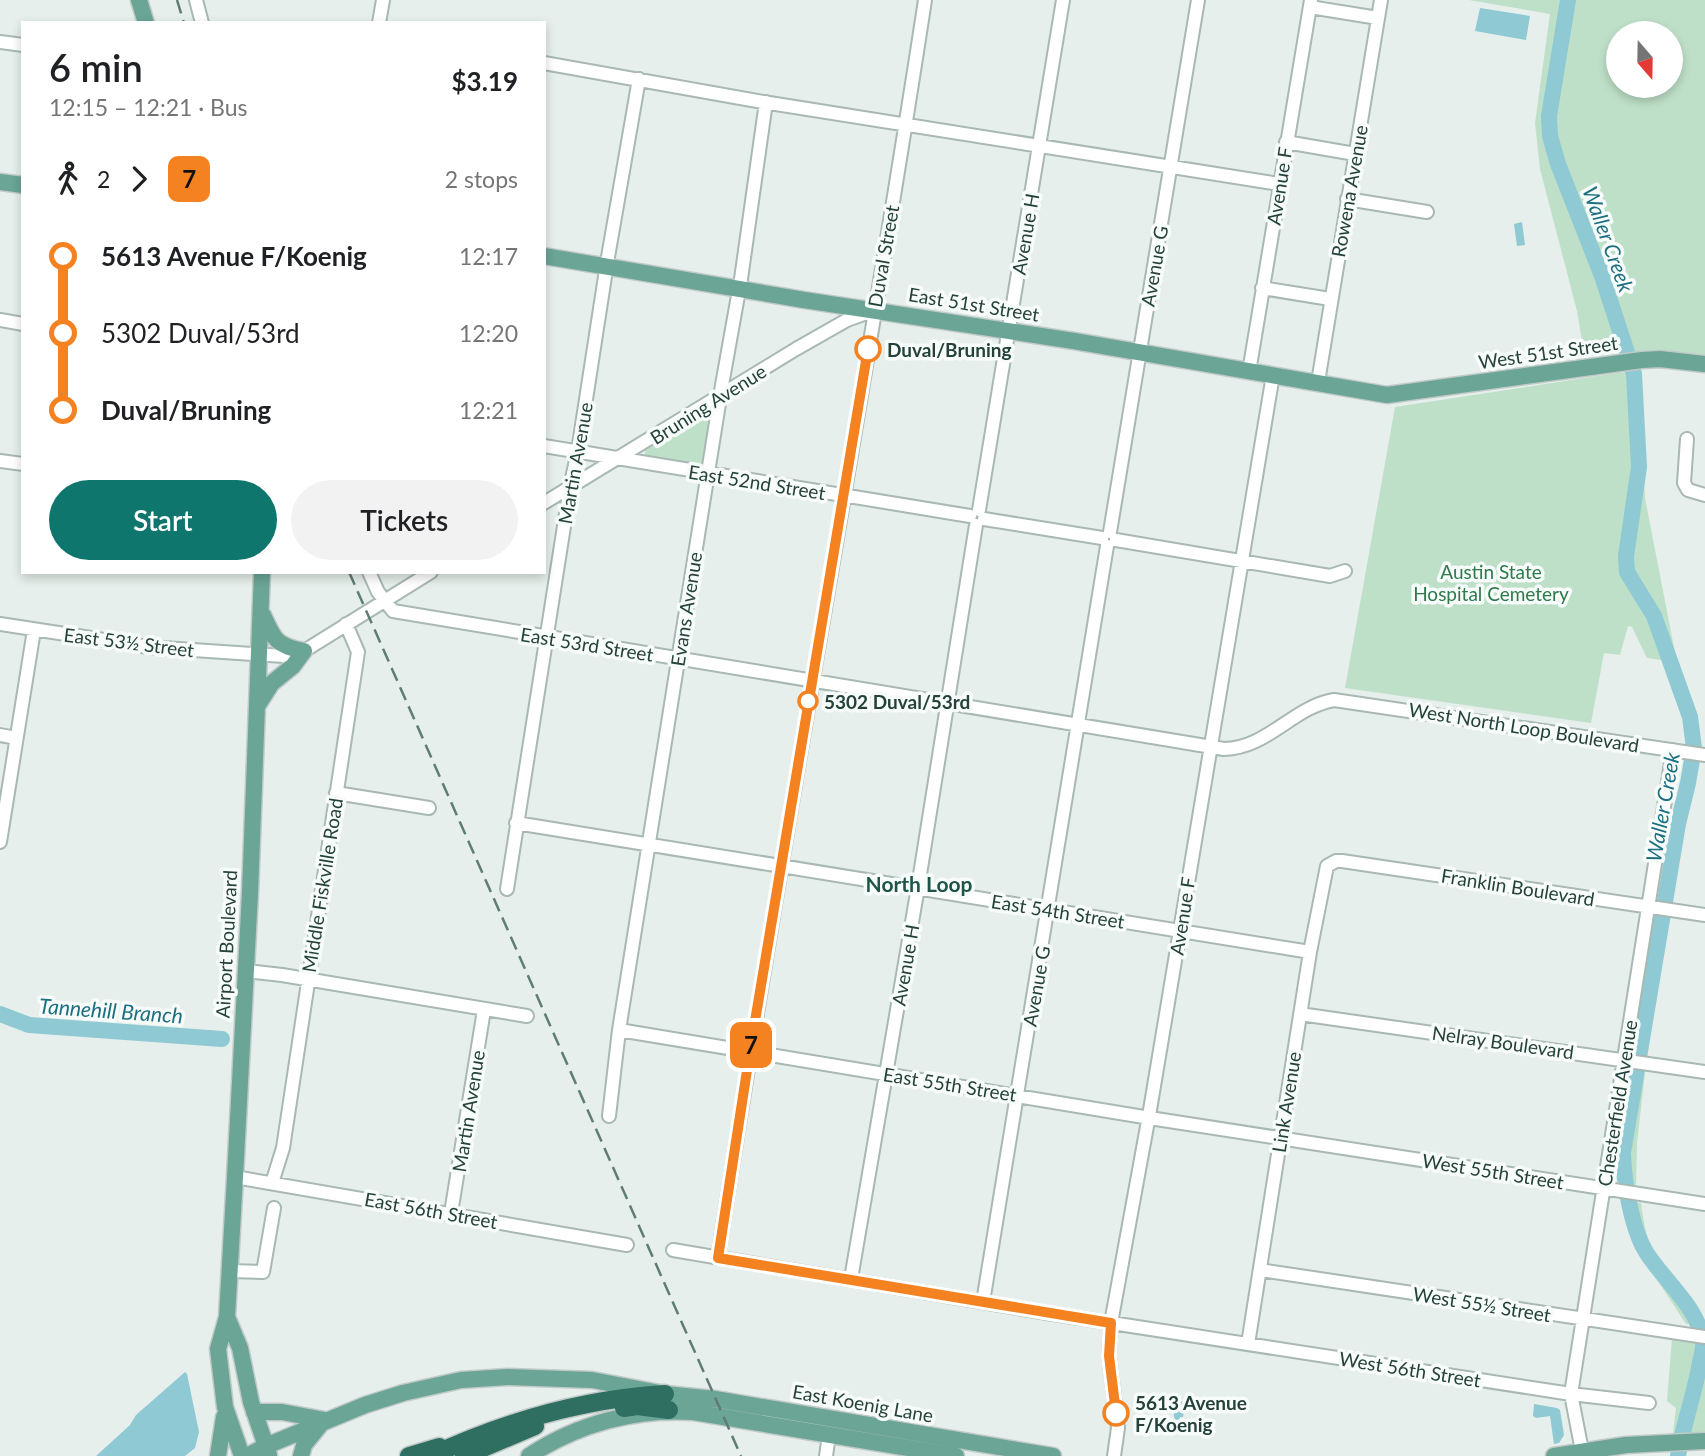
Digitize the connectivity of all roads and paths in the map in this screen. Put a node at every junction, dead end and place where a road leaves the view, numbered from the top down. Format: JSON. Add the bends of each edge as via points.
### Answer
{"nodes":[{"id":1,"x":139,"y":0,"type":"edge"},
{"id":2,"x":196,"y":0,"type":"edge"},
{"id":3,"x":383,"y":0,"type":"edge"},
{"id":4,"x":925,"y":0,"type":"edge"},
{"id":5,"x":1063,"y":0,"type":"edge"},
{"id":6,"x":1198,"y":0,"type":"edge"},
{"id":7,"x":1381,"y":0,"type":"edge"},
{"id":8,"x":1311,"y":4,"type":"edge"},
{"id":9,"x":1378,"y":18,"type":"junction"},
{"id":10,"x":145,"y":21,"type":"edge"},
{"id":11,"x":201,"y":21,"type":"edge"},
{"id":12,"x":379,"y":21,"type":"edge"},
{"id":13,"x":0,"y":42,"type":"edge"},
{"id":14,"x":21,"y":45,"type":"edge"},
{"id":15,"x":546,"y":63,"type":"edge"},
{"id":16,"x":639,"y":79,"type":"junction"},
{"id":17,"x":766,"y":102,"type":"junction"},
{"id":18,"x":906,"y":125,"type":"junction"},
{"id":19,"x":1286,"y":142,"type":"junction"},
{"id":20,"x":1041,"y":144,"type":"junction"},
{"id":21,"x":1355,"y":154,"type":"junction"},
{"id":22,"x":1171,"y":167,"type":"junction"},
{"id":23,"x":0,"y":182,"type":"edge"},
{"id":24,"x":1279,"y":184,"type":"junction"},
{"id":25,"x":21,"y":185,"type":"edge"},
{"id":26,"x":1347,"y":199,"type":"junction"},
{"id":27,"x":1427,"y":212,"type":"dead end"},
{"id":28,"x":546,"y":256,"type":"edge"},
{"id":29,"x":607,"y":266,"type":"junction"},
{"id":30,"x":739,"y":288,"type":"junction"},
{"id":31,"x":1262,"y":288,"type":"junction"},
{"id":32,"x":1330,"y":299,"type":"junction"},
{"id":33,"x":874,"y":310,"type":"junction"},
{"id":34,"x":0,"y":320,"type":"edge"},
{"id":35,"x":21,"y":324,"type":"edge"},
{"id":36,"x":1008,"y":331,"type":"junction"},
{"id":37,"x":1140,"y":352,"type":"junction"},
{"id":38,"x":1705,"y":364,"type":"edge"},
{"id":39,"x":1248,"y":372,"type":"junction"},
{"id":40,"x":1273,"y":375,"type":"junction"},
{"id":41,"x":1318,"y":382,"type":"junction"},
{"id":42,"x":1398,"y":395,"type":"joint"},
{"id":43,"x":720,"y":397,"type":"junction"},
{"id":44,"x":1687,"y":439,"type":"dead end"},
{"id":45,"x":546,"y":446,"type":"edge"},
{"id":46,"x":578,"y":451,"type":"junction"},
{"id":47,"x":616,"y":459,"type":"junction"},
{"id":48,"x":0,"y":461,"type":"edge"},
{"id":49,"x":21,"y":464,"type":"edge"},
{"id":50,"x":708,"y":475,"type":"junction"},
{"id":51,"x":570,"y":488,"type":"junction"},
{"id":52,"x":1705,"y":495,"type":"edge"},
{"id":53,"x":845,"y":496,"type":"junction"},
{"id":54,"x":546,"y":502,"type":"edge"},
{"id":55,"x":977,"y":518,"type":"junction"},
{"id":56,"x":1109,"y":539,"type":"junction"},
{"id":57,"x":1242,"y":561,"type":"junction"},
{"id":58,"x":1345,"y":571,"type":"dead end"},
{"id":59,"x":262,"y":574,"type":"edge"},
{"id":60,"x":370,"y":574,"type":"edge"},
{"id":61,"x":425,"y":574,"type":"edge"},
{"id":62,"x":384,"y":601,"type":"junction"},
{"id":63,"x":261,"y":609,"type":"junction"},
{"id":64,"x":0,"y":624,"type":"edge"},
{"id":65,"x":346,"y":624,"type":"junction"},
{"id":66,"x":34,"y":630,"type":"junction"},
{"id":67,"x":546,"y":637,"type":"junction"},
{"id":68,"x":304,"y":651,"type":"junction"},
{"id":69,"x":260,"y":654,"type":"junction"},
{"id":70,"x":679,"y":659,"type":"junction"},
{"id":71,"x":812,"y":681,"type":"junction"},
{"id":72,"x":1343,"y":700,"type":"joint"},
{"id":73,"x":947,"y":703,"type":"junction"},
{"id":74,"x":257,"y":707,"type":"junction"},
{"id":75,"x":1079,"y":725,"type":"junction"},
{"id":76,"x":0,"y":735,"type":"edge"},
{"id":77,"x":16,"y":738,"type":"junction"},
{"id":78,"x":1210,"y":747,"type":"junction"},
{"id":79,"x":1690,"y":752,"type":"edge"},
{"id":80,"x":337,"y":793,"type":"junction"},
{"id":81,"x":429,"y":808,"type":"dead end"},
{"id":82,"x":516,"y":823,"type":"junction"},
{"id":83,"x":0,"y":842,"type":"edge"},
{"id":84,"x":648,"y":845,"type":"junction"},
{"id":85,"x":1331,"y":862,"type":"joint"},
{"id":86,"x":782,"y":866,"type":"junction"},
{"id":87,"x":918,"y":887,"type":"junction"},
{"id":88,"x":507,"y":889,"type":"dead end"},
{"id":89,"x":1660,"y":908,"type":"junction"},
{"id":90,"x":1049,"y":909,"type":"junction"},
{"id":91,"x":1705,"y":915,"type":"edge"},
{"id":92,"x":1180,"y":932,"type":"junction"},
{"id":93,"x":1310,"y":952,"type":"junction"},
{"id":94,"x":246,"y":971,"type":"junction"},
{"id":95,"x":308,"y":979,"type":"junction"},
{"id":96,"x":484,"y":1010,"type":"junction"},
{"id":97,"x":1300,"y":1014,"type":"junction"},
{"id":98,"x":527,"y":1016,"type":"dead end"},
{"id":99,"x":619,"y":1030,"type":"junction"},
{"id":100,"x":750,"y":1051,"type":"junction"},
{"id":101,"x":1635,"y":1061,"type":"junction"},
{"id":102,"x":1705,"y":1072,"type":"edge"},
{"id":103,"x":886,"y":1074,"type":"junction"},
{"id":104,"x":1017,"y":1095,"type":"junction"},
{"id":105,"x":609,"y":1116,"type":"dead end"},
{"id":106,"x":1148,"y":1118,"type":"junction"},
{"id":107,"x":1280,"y":1138,"type":"junction"},
{"id":108,"x":235,"y":1177,"type":"junction"},
{"id":109,"x":278,"y":1184,"type":"junction"},
{"id":110,"x":1604,"y":1188,"type":"junction"},
{"id":111,"x":1705,"y":1204,"type":"edge"},
{"id":112,"x":274,"y":1208,"type":"dead end"},
{"id":113,"x":452,"y":1213,"type":"junction"},
{"id":114,"x":627,"y":1245,"type":"dead end"},
{"id":115,"x":673,"y":1250,"type":"dead end"},
{"id":116,"x":718,"y":1258,"type":"junction"},
{"id":117,"x":1260,"y":1270,"type":"junction"},
{"id":118,"x":229,"y":1271,"type":"junction"},
{"id":119,"x":851,"y":1279,"type":"junction"},
{"id":120,"x":983,"y":1302,"type":"junction"},
{"id":121,"x":227,"y":1317,"type":"junction"},
{"id":122,"x":1583,"y":1319,"type":"junction"},
{"id":123,"x":1111,"y":1323,"type":"junction"},
{"id":124,"x":1700,"y":1337,"type":"edge"},
{"id":125,"x":1248,"y":1344,"type":"junction"},
{"id":126,"x":1571,"y":1394,"type":"junction"},
{"id":127,"x":667,"y":1402,"type":"junction"},
{"id":128,"x":1649,"y":1403,"type":"dead end"},
{"id":129,"x":225,"y":1407,"type":"junction"},
{"id":130,"x":254,"y":1412,"type":"junction"},
{"id":131,"x":325,"y":1420,"type":"junction"},
{"id":132,"x":829,"y":1435,"type":"junction"},
{"id":133,"x":1705,"y":1441,"type":"edge"},
{"id":134,"x":465,"y":1448,"type":"edge"},
{"id":135,"x":267,"y":1451,"type":"edge"},
{"id":136,"x":1582,"y":1453,"type":"edge"},
{"id":137,"x":218,"y":1456,"type":"edge"},
{"id":138,"x":244,"y":1456,"type":"edge"},
{"id":139,"x":301,"y":1456,"type":"edge"},
{"id":140,"x":410,"y":1456,"type":"edge"},
{"id":141,"x":430,"y":1456,"type":"edge"},
{"id":142,"x":529,"y":1456,"type":"edge"},
{"id":143,"x":826,"y":1456,"type":"edge"},
{"id":144,"x":956,"y":1456,"type":"edge"},
{"id":145,"x":1053,"y":1456,"type":"edge"},
{"id":146,"x":1114,"y":1456,"type":"edge"},
{"id":147,"x":1554,"y":1456,"type":"edge"}],
"edges":[{"from":1,"to":10,"type":"main road"},
{"from":2,"to":11,"type":"street"},
{"from":3,"to":12,"type":"street"},
{"from":4,"to":18,"type":"street","name":"Duval Street"},
{"from":5,"to":20,"type":"street","name":"Avenue H"},
{"from":6,"to":22,"type":"street","name":"Avenue G"},
{"from":7,"to":9,"type":"street","name":"Rowena Avenue"},
{"from":8,"to":9,"type":"street"},
{"from":8,"to":19,"type":"street","name":"Avenue F"},
{"from":9,"to":21,"type":"street","name":"Rowena Avenue"},
{"from":13,"to":14,"type":"street"},
{"from":15,"to":16,"type":"street"},
{"from":16,"to":17,"type":"street"},
{"from":16,"to":29,"type":"street","name":"Martin Avenue"},
{"from":17,"to":18,"type":"street"},
{"from":17,"to":30,"type":"street","name":"Evans Avenue"},
{"from":18,"to":20,"type":"street"},
{"from":18,"to":33,"type":"street","name":"Duval Street"},
{"from":19,"to":21,"type":"street"},
{"from":19,"to":24,"type":"street","name":"Avenue F"},
{"from":20,"to":22,"type":"street"},
{"from":20,"to":36,"type":"street","name":"Avenue H"},
{"from":21,"to":26,"type":"street","name":"Rowena Avenue"},
{"from":22,"to":24,"type":"street"},
{"from":22,"to":37,"type":"street","name":"Avenue G"},
{"from":23,"to":25,"type":"main road"},
{"from":24,"to":31,"type":"street","name":"Avenue F"},
{"from":26,"to":27,"type":"street"},
{"from":26,"to":32,"type":"street","name":"Rowena Avenue"},
{"from":28,"to":29,"type":"main road","name":"East 51st Street"},
{"from":29,"to":30,"type":"main road","name":"East 51st Street"},
{"from":29,"to":46,"type":"street","name":"Martin Avenue"},
{"from":30,"to":33,"type":"main road","name":"East 51st Street"},
{"from":30,"to":43,"type":"street","name":"Evans Avenue"},
{"from":31,"to":32,"type":"street"},
{"from":31,"to":39,"type":"street","name":"Avenue F"},
{"from":32,"to":41,"type":"street","name":"Rowena Avenue"},
{"from":33,"to":36,"type":"main road","name":"East 51st Street"},
{"from":33,"to":43,"type":"street","name":"Bruning Avenue","via":[[847,320]]},
{"from":33,"to":53,"type":"street","name":"Duval Street"},
{"from":34,"to":35,"type":"street"},
{"from":36,"to":37,"type":"main road","name":"East 51st Street"},
{"from":36,"to":55,"type":"street","name":"Avenue H"},
{"from":37,"to":39,"type":"main road","name":"East 51st Street"},
{"from":37,"to":56,"type":"street","name":"Avenue G"},
{"from":38,"to":42,"type":"main road","name":"West 51st Street","via":[[1642,360]]},
{"from":39,"to":40,"type":"main road","name":"East 51st Street"},
{"from":40,"to":41,"type":"main road","name":"East 51st Street"},
{"from":40,"to":57,"type":"street","name":"Avenue F"},
{"from":41,"to":42,"type":"main road","name":"East 51st Street"},
{"from":43,"to":47,"type":"street","name":"Bruning Avenue"},
{"from":43,"to":50,"type":"street","name":"Evans Avenue"},
{"from":44,"to":52,"type":"street","via":[[1684,483],[1688,490]]},
{"from":45,"to":46,"type":"street","name":"East 52nd Street"},
{"from":46,"to":47,"type":"street","name":"East 52nd Street"},
{"from":46,"to":51,"type":"street","name":"Martin Avenue"},
{"from":47,"to":50,"type":"street","name":"East 52nd Street"},
{"from":47,"to":51,"type":"street","name":"Bruning Avenue"},
{"from":48,"to":49,"type":"street"},
{"from":50,"to":53,"type":"street","name":"East 52nd Street"},
{"from":50,"to":70,"type":"street","name":"Evans Avenue"},
{"from":51,"to":54,"type":"street","name":"Bruning Avenue"},
{"from":51,"to":67,"type":"street","name":"Martin Avenue"},
{"from":53,"to":55,"type":"street","name":"East 52nd Street"},
{"from":53,"to":71,"type":"street","name":"Duval Street"},
{"from":55,"to":56,"type":"street","name":"East 52nd Street"},
{"from":55,"to":73,"type":"street","name":"Avenue H"},
{"from":56,"to":57,"type":"street","name":"East 52nd Street"},
{"from":56,"to":75,"type":"street","name":"Avenue G"},
{"from":57,"to":58,"type":"street","name":"East 52nd Street","via":[[1330,576]]},
{"from":57,"to":78,"type":"street","name":"Avenue F"},
{"from":59,"to":63,"type":"main road","name":"Airport Boulevard"},
{"from":60,"to":62,"type":"street"},
{"from":61,"to":62,"type":"street"},
{"from":62,"to":65,"type":"street"},
{"from":62,"to":67,"type":"street","name":"East 53rd Street","via":[[393,611]]},
{"from":63,"to":68,"type":"main road","via":[[279,643]]},
{"from":63,"to":69,"type":"main road","name":"Airport Boulevard"},
{"from":64,"to":66,"type":"street","name":"East 53½ Street"},
{"from":65,"to":68,"type":"street"},
{"from":65,"to":80,"type":"street","name":"Middle Fiskville Road","via":[[358,652]]},
{"from":66,"to":69,"type":"street","name":"East 53½ Street","via":[[149,648]]},
{"from":66,"to":77,"type":"street"},
{"from":67,"to":70,"type":"street","name":"East 53rd Street"},
{"from":67,"to":82,"type":"street","name":"Martin Avenue"},
{"from":68,"to":69,"type":"street","via":[[283,656]]},
{"from":68,"to":74,"type":"main road","via":[[272,682]]},
{"from":69,"to":74,"type":"main road","name":"Airport Boulevard"},
{"from":70,"to":71,"type":"street","name":"East 53rd Street"},
{"from":70,"to":84,"type":"street","name":"Evans Avenue"},
{"from":71,"to":73,"type":"street","name":"East 53rd Street"},
{"from":71,"to":86,"type":"street","name":"Duval Street"},
{"from":72,"to":78,"type":"street","name":"East 53rd Street","via":[[1318,704],[1248,746]]},
{"from":72,"to":79,"type":"street","name":"West North Loop Boulevard"},
{"from":73,"to":75,"type":"street","name":"East 53rd Street"},
{"from":73,"to":87,"type":"street","name":"Avenue H"},
{"from":74,"to":94,"type":"main road","name":"Airport Boulevard"},
{"from":75,"to":78,"type":"street","name":"East 53rd Street"},
{"from":75,"to":90,"type":"street","name":"Avenue G"},
{"from":76,"to":77,"type":"street"},
{"from":77,"to":83,"type":"street"},
{"from":78,"to":92,"type":"street","name":"Avenue F"},
{"from":79,"to":89,"type":"street","name":"Chesterfield Avenue"},
{"from":80,"to":81,"type":"street"},
{"from":80,"to":95,"type":"street","name":"Middle Fiskville Road"},
{"from":82,"to":84,"type":"street","name":"East 54th Street"},
{"from":82,"to":88,"type":"street","name":"Martin Avenue"},
{"from":84,"to":86,"type":"street","name":"East 54th Street"},
{"from":84,"to":99,"type":"street","name":"Evans Avenue"},
{"from":85,"to":89,"type":"street","name":"Franklin Boulevard"},
{"from":85,"to":93,"type":"street","name":"Link Avenue","via":[[1325,871]]},
{"from":86,"to":87,"type":"street","name":"East 54th Street"},
{"from":86,"to":100,"type":"street","name":"Duval Street"},
{"from":87,"to":90,"type":"street","name":"East 54th Street"},
{"from":87,"to":103,"type":"street","name":"Avenue H"},
{"from":89,"to":91,"type":"street","name":"Franklin Boulevard"},
{"from":89,"to":101,"type":"street","name":"Chesterfield Avenue"},
{"from":90,"to":92,"type":"street","name":"East 54th Street"},
{"from":90,"to":104,"type":"street","name":"Avenue G"},
{"from":92,"to":93,"type":"street","name":"East 54th Street"},
{"from":92,"to":106,"type":"street","name":"Avenue F"},
{"from":93,"to":97,"type":"street","name":"Link Avenue"},
{"from":94,"to":95,"type":"street"},
{"from":94,"to":108,"type":"main road","name":"Airport Boulevard"},
{"from":95,"to":96,"type":"street"},
{"from":95,"to":109,"type":"street","name":"Middle Fiskville Road"},
{"from":96,"to":98,"type":"street"},
{"from":96,"to":113,"type":"street","name":"Martin Avenue"},
{"from":97,"to":101,"type":"street","name":"Nelray Boulevard"},
{"from":97,"to":107,"type":"street","name":"Link Avenue"},
{"from":99,"to":100,"type":"street","name":"East 55th Street"},
{"from":99,"to":105,"type":"street","name":"Evans Avenue"},
{"from":100,"to":103,"type":"street","name":"East 55th Street"},
{"from":100,"to":116,"type":"street","name":"Duval Street"},
{"from":101,"to":102,"type":"street","name":"Nelray Boulevard"},
{"from":101,"to":110,"type":"street","name":"Chesterfield Avenue"},
{"from":103,"to":104,"type":"street","name":"East 55th Street"},
{"from":103,"to":119,"type":"street","name":"Avenue H"},
{"from":104,"to":106,"type":"street","name":"East 55th Street"},
{"from":104,"to":120,"type":"street","name":"Avenue G"},
{"from":106,"to":107,"type":"street","name":"East 55th Street"},
{"from":106,"to":123,"type":"street","name":"Avenue F"},
{"from":107,"to":110,"type":"street","name":"West 55th Street"},
{"from":107,"to":117,"type":"street","name":"Link Avenue"},
{"from":108,"to":109,"type":"street","name":"East 56th Street"},
{"from":108,"to":118,"type":"main road","name":"Airport Boulevard"},
{"from":109,"to":113,"type":"street","name":"East 56th Street"},
{"from":110,"to":111,"type":"street","name":"West 55th Street"},
{"from":110,"to":122,"type":"street","name":"Chesterfield Avenue"},
{"from":112,"to":118,"type":"street","via":[[263,1272]]},
{"from":113,"to":114,"type":"street","name":"East 56th Street"},
{"from":115,"to":116,"type":"street"},
{"from":116,"to":119,"type":"street"},
{"from":117,"to":122,"type":"street","name":"West 55½ Street"},
{"from":117,"to":125,"type":"street","name":"Link Avenue"},
{"from":118,"to":121,"type":"main road","name":"Airport Boulevard"},
{"from":119,"to":120,"type":"street"},
{"from":120,"to":123,"type":"street"},
{"from":121,"to":129,"type":"main road","name":"Airport Boulevard","via":[[218,1349]]},
{"from":121,"to":130,"type":"main road","name":"Airport Boulevard","via":[[240,1348]]},
{"from":122,"to":124,"type":"street","name":"West 55½ Street"},
{"from":122,"to":126,"type":"street","name":"Chesterfield Avenue"},
{"from":123,"to":125,"type":"street"},
{"from":123,"to":146,"type":"street","name":"Avenue F","via":[[1109,1356],[1118,1428]]},
{"from":125,"to":126,"type":"street","name":"West 56th Street"},
{"from":126,"to":128,"type":"street","name":"West 56th Street"},
{"from":126,"to":136,"type":"street","name":"Chesterfield Avenue"},
{"from":127,"to":131,"type":"main road","via":[[625,1385],[508,1377],[461,1380],[403,1393]]},
{"from":127,"to":132,"type":"main road","name":"East Koenig Lane","via":[[693,1412]]},
{"from":127,"to":134,"type":"highway","via":[[625,1397],[580,1404],[530,1416]]},
{"from":127,"to":142,"type":"main road","via":[[645,1413],[584,1427]]},
{"from":127,"to":145,"type":"main road","name":"East Koenig Lane","via":[[715,1399]]},
{"from":129,"to":137,"type":"main road"},
{"from":129,"to":138,"type":"main road","name":"Airport Boulevard"},
{"from":130,"to":131,"type":"main road"},
{"from":130,"to":135,"type":"main road","name":"Airport Boulevard"},
{"from":131,"to":135,"type":"main road"},
{"from":131,"to":139,"type":"main road"},
{"from":132,"to":143,"type":"street"},
{"from":132,"to":144,"type":"main road","name":"East Koenig Lane"},
{"from":133,"to":136,"type":"main road"},
{"from":134,"to":140,"type":"highway"},
{"from":134,"to":141,"type":"highway"},
{"from":135,"to":138,"type":"main road"},
{"from":136,"to":147,"type":"main road"}]}
